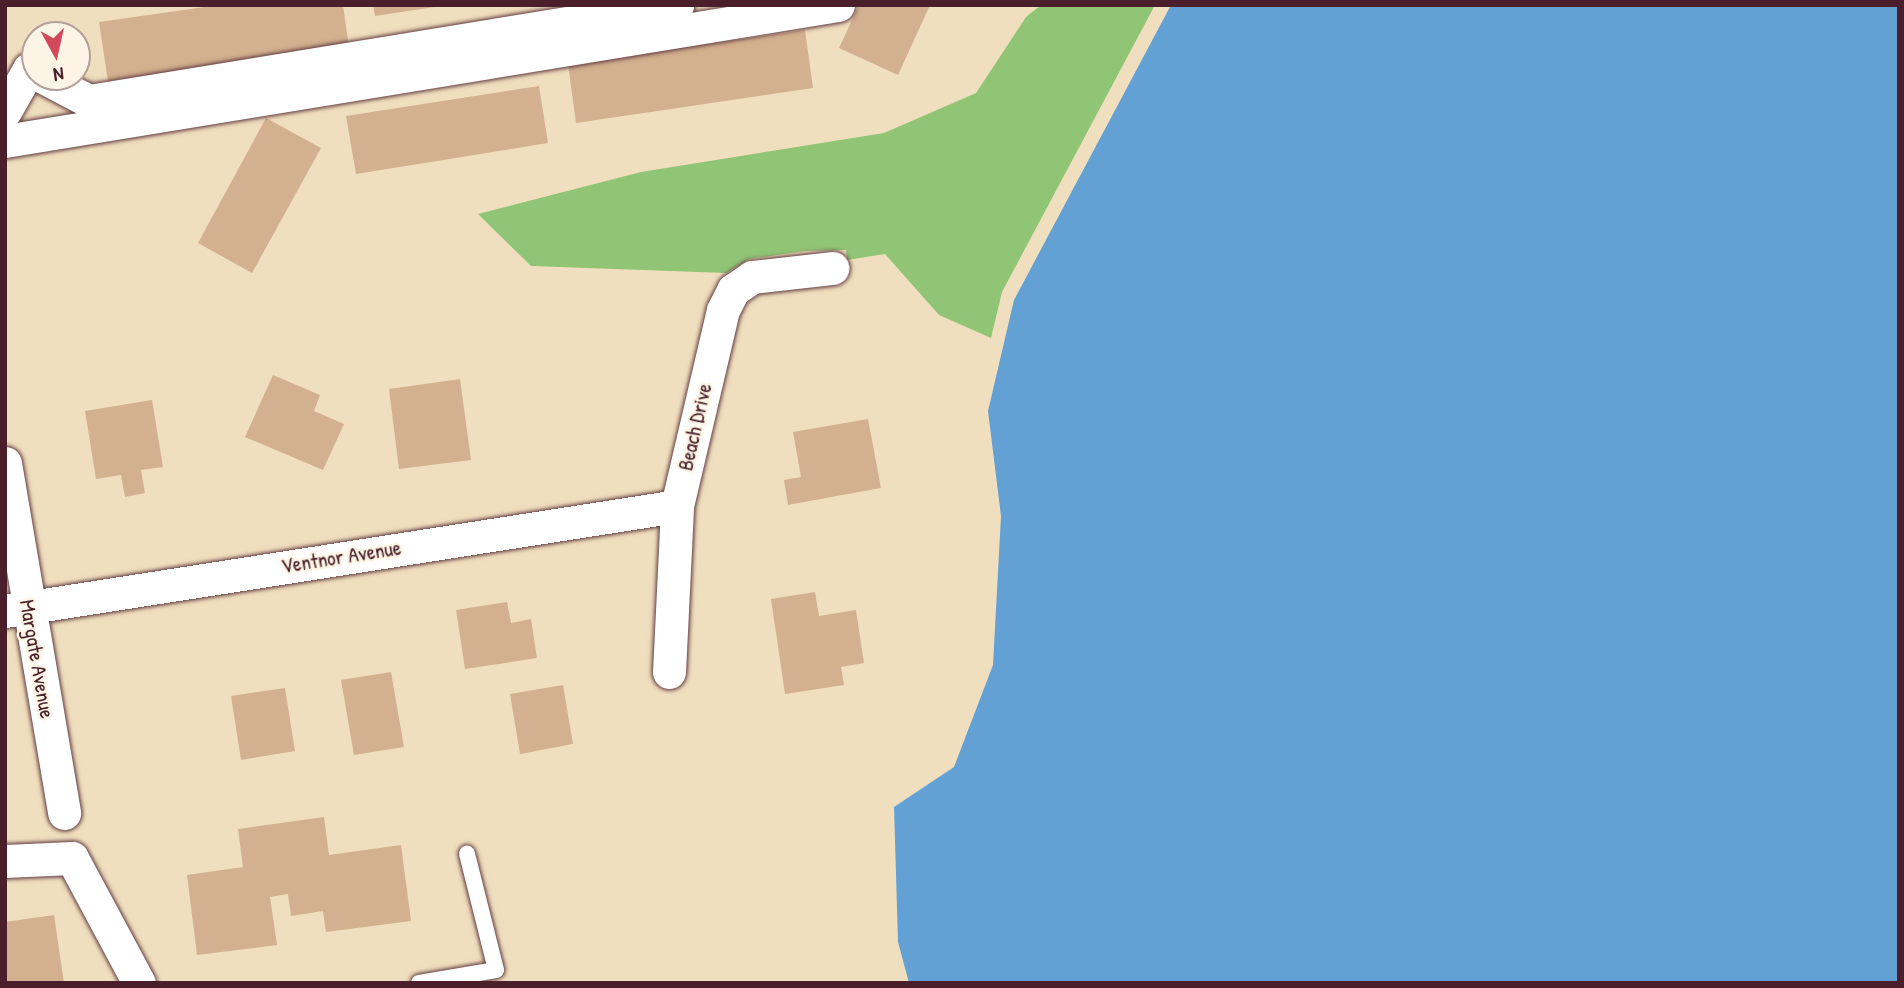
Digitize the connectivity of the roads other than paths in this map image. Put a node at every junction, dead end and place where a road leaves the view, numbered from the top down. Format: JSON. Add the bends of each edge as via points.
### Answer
{"nodes":[{"id":1,"x":677,"y":5,"type":"edge"},
{"id":2,"x":838,"y":5,"type":"edge"},
{"id":3,"x":21,"y":83,"type":"edge"},
{"id":4,"x":70,"y":91,"type":"edge"},
{"id":5,"x":5,"y":111,"type":"edge"},
{"id":6,"x":5,"y":141,"type":"edge"},
{"id":7,"x":832,"y":268,"type":"dead end"},
{"id":8,"x":5,"y":463,"type":"edge"},
{"id":9,"x":677,"y":506,"type":"junction"},
{"id":10,"x":17,"y":609,"type":"edge"},
{"id":11,"x":670,"y":672,"type":"dead end"},
{"id":12,"x":64,"y":813,"type":"dead end"},
{"id":13,"x":467,"y":854,"type":"dead end"},
{"id":14,"x":5,"y":861,"type":"edge"},
{"id":15,"x":139,"y":983,"type":"edge"},
{"id":16,"x":419,"y":983,"type":"edge"}],
"edges":[{"from":1,"to":4,"type":"street","via":[[89,101]]},
{"from":2,"to":6,"type":"street"},
{"from":3,"to":5,"type":"street"},
{"from":7,"to":9,"type":"street","name":"Beach Drive","via":[[752,276],[733,290],[718,323]]},
{"from":8,"to":10,"type":"street","name":"Margate Avenue"},
{"from":9,"to":10,"type":"street","name":"Ventnor Avenue"},
{"from":9,"to":11,"type":"street","name":"Beach Drive"},
{"from":10,"to":12,"type":"street","name":"Margate Avenue"},
{"from":13,"to":16,"type":"lane","via":[[496,970]]},
{"from":14,"to":15,"type":"street","via":[[72,858]]}]}
